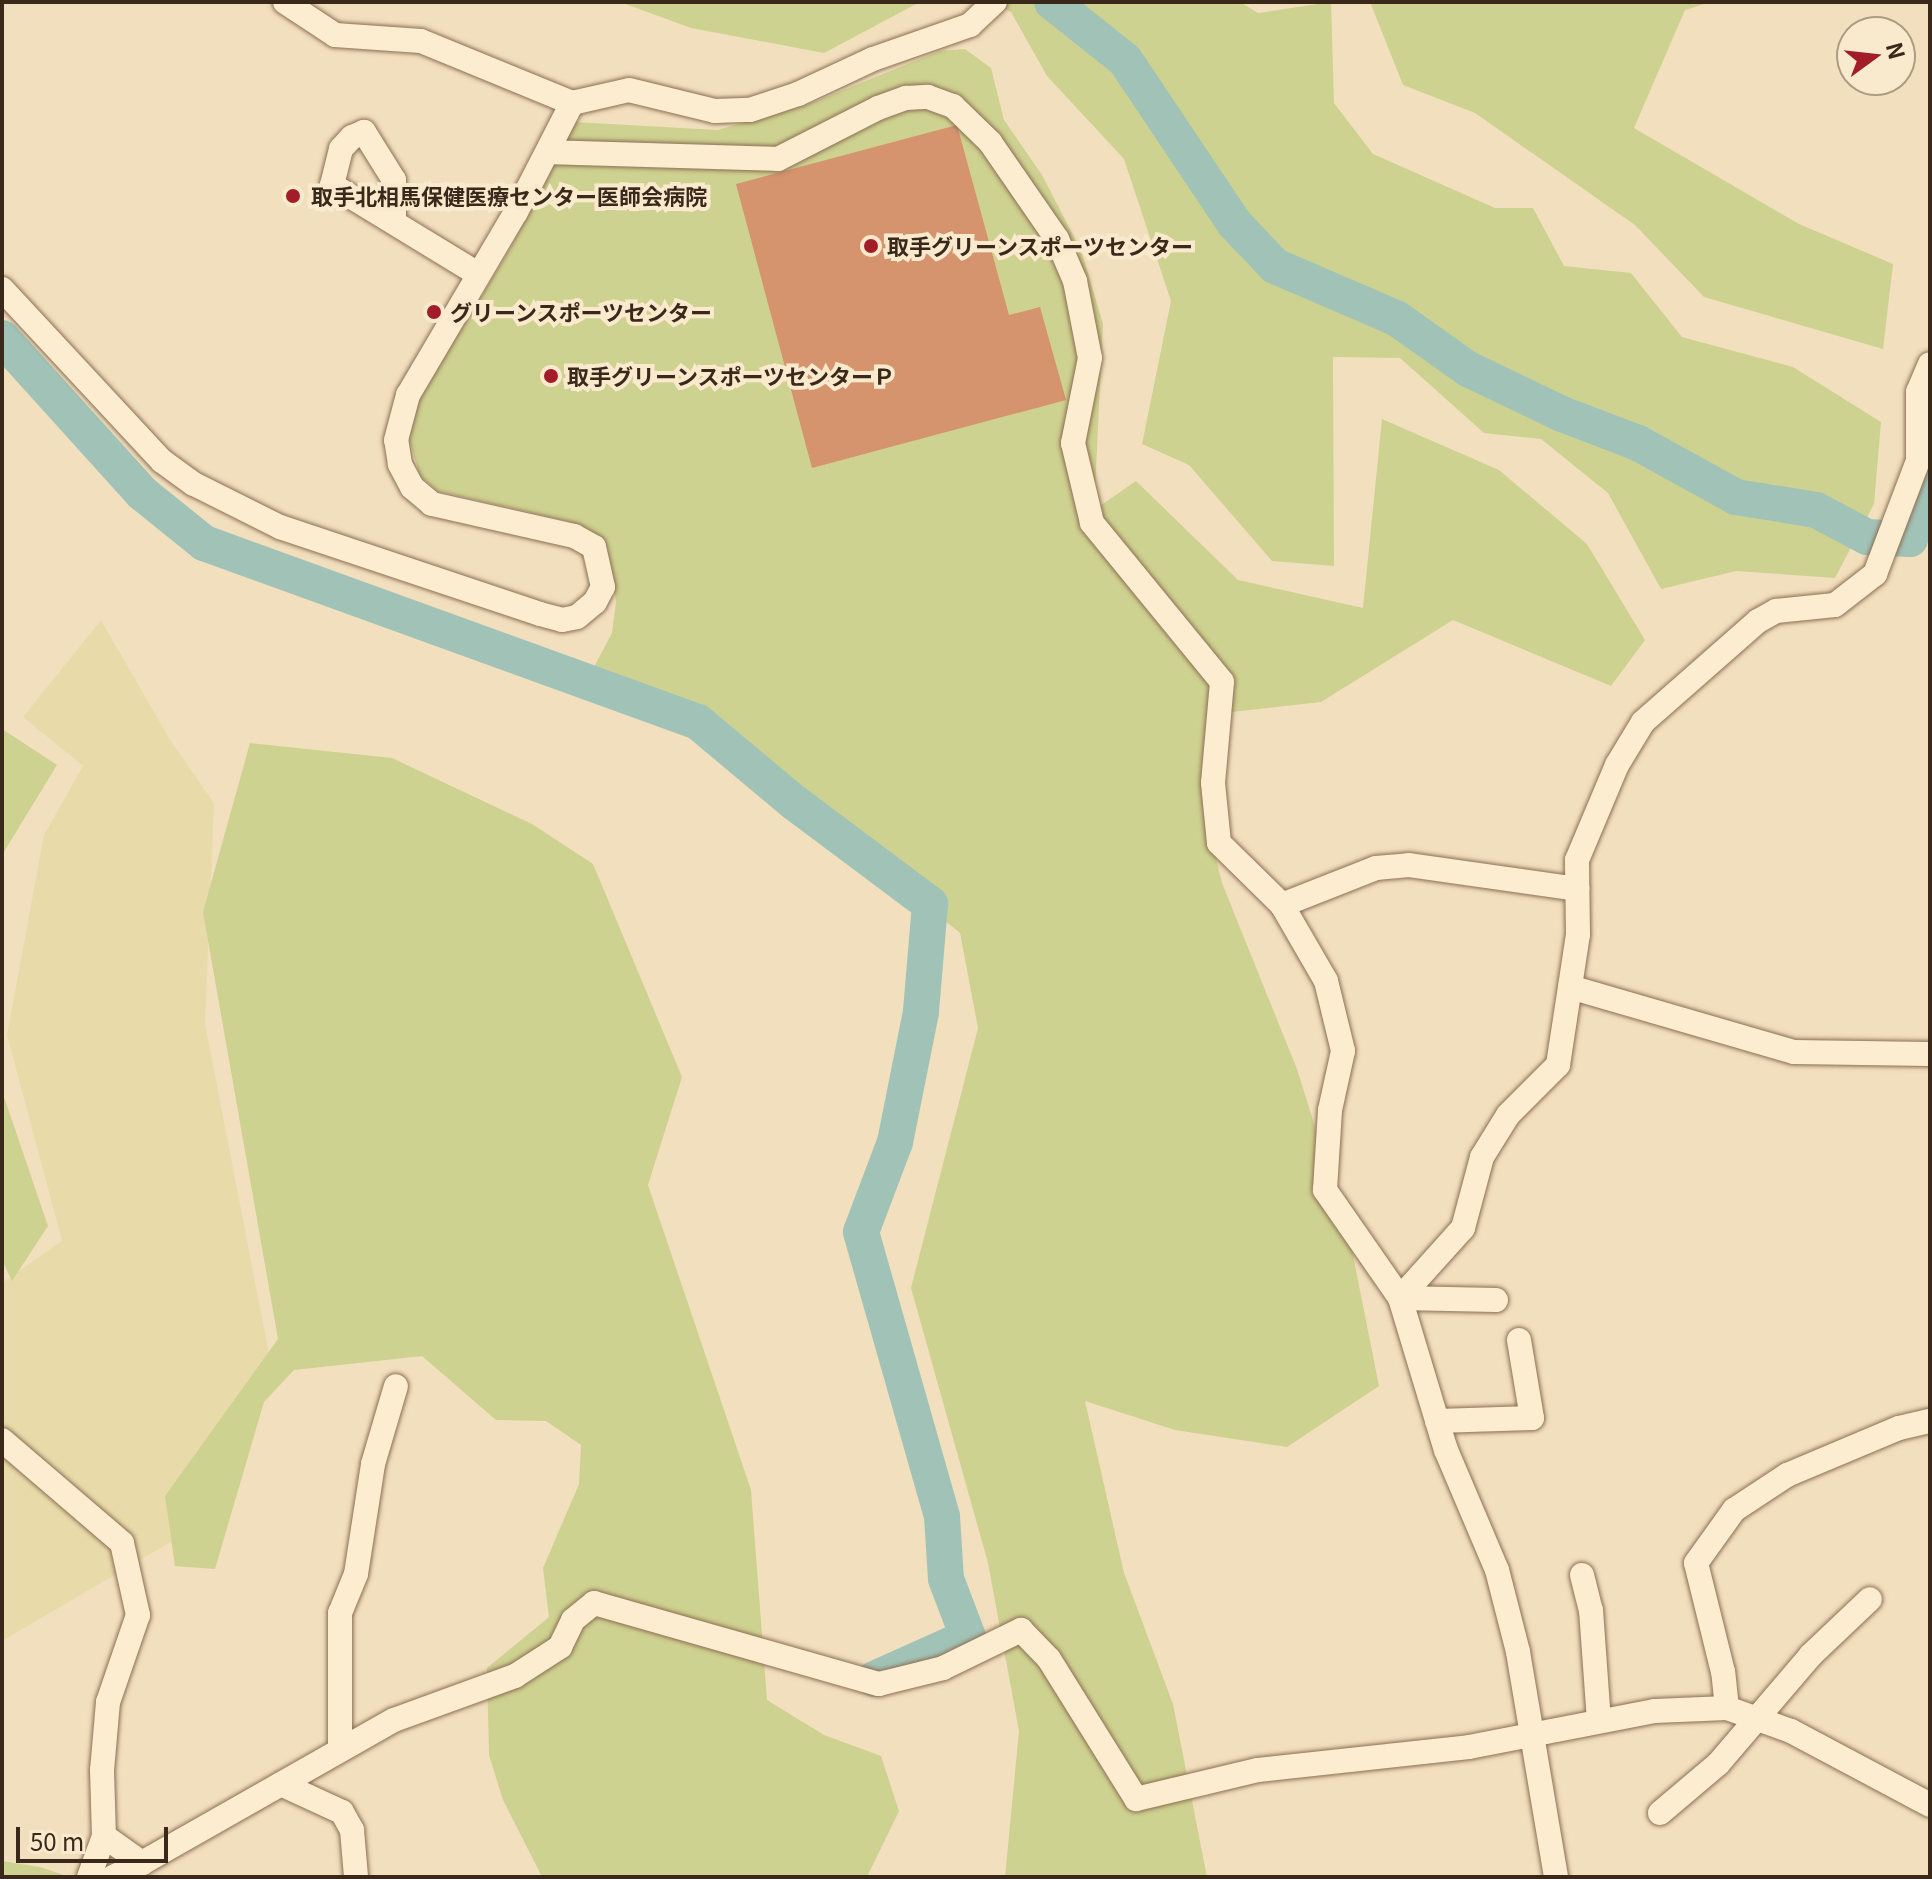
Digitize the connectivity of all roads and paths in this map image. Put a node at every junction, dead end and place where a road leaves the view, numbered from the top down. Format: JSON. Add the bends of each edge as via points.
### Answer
{"nodes":[{"id":1,"x":285,"y":2,"type":"edge"},
{"id":2,"x":995,"y":2,"type":"edge"},
{"id":3,"x":572,"y":103,"type":"junction"},
{"id":4,"x":548,"y":152,"type":"junction"},
{"id":5,"x":394,"y":222,"type":"dead end"},
{"id":6,"x":478,"y":274,"type":"junction"},
{"id":7,"x":2,"y":289,"type":"edge"},
{"id":8,"x":1930,"y":364,"type":"edge"},
{"id":9,"x":1923,"y":414,"type":"edge"},
{"id":10,"x":1577,"y":889,"type":"junction"},
{"id":11,"x":1282,"y":905,"type":"junction"},
{"id":12,"x":1570,"y":987,"type":"junction"},
{"id":13,"x":1930,"y":1054,"type":"edge"},
{"id":14,"x":1400,"y":1298,"type":"junction"},
{"id":15,"x":1496,"y":1300,"type":"dead end"},
{"id":16,"x":1519,"y":1340,"type":"dead end"},
{"id":17,"x":396,"y":1386,"type":"dead end"},
{"id":18,"x":1437,"y":1421,"type":"junction"},
{"id":19,"x":1930,"y":1421,"type":"edge"},
{"id":20,"x":2,"y":1440,"type":"edge"},
{"id":21,"x":1582,"y":1575,"type":"dead end"},
{"id":22,"x":1870,"y":1599,"type":"dead end"},
{"id":23,"x":1727,"y":1708,"type":"junction"},
{"id":24,"x":1756,"y":1715,"type":"junction"},
{"id":25,"x":1599,"y":1721,"type":"junction"},
{"id":26,"x":1531,"y":1732,"type":"junction"},
{"id":27,"x":340,"y":1750,"type":"junction"},
{"id":28,"x":281,"y":1784,"type":"junction"},
{"id":29,"x":1930,"y":1805,"type":"edge"},
{"id":30,"x":1660,"y":1813,"type":"dead end"},
{"id":31,"x":104,"y":1836,"type":"junction"},
{"id":32,"x":142,"y":1863,"type":"junction"},
{"id":33,"x":89,"y":1877,"type":"edge"},
{"id":34,"x":113,"y":1877,"type":"edge"},
{"id":35,"x":356,"y":1877,"type":"edge"},
{"id":36,"x":1556,"y":1877,"type":"edge"}],
"edges":[{"from":1,"to":3,"type":"street","via":[[335,35],[421,41]]},
{"from":2,"to":3,"type":"street","via":[[970,25],[750,110],[715,111],[629,90]]},
{"from":3,"to":4,"type":"street"},
{"from":4,"to":6,"type":"street"},
{"from":4,"to":11,"type":"street","via":[[778,159],[906,98],[953,106],[990,142],[1043,214],[1075,281],[1090,358],[1073,443],[1092,523],[1222,682],[1213,783],[1219,843]]},
{"from":5,"to":6,"type":"street"},
{"from":6,"to":7,"type":"street","via":[[403,406],[396,440],[400,464],[412,487],[432,504],[574,536],[594,547],[603,587],[577,617],[562,620],[540,614],[280,527],[194,484],[162,461]]},
{"from":8,"to":9,"type":"street","via":[[1918,392]]},
{"from":9,"to":10,"type":"street","via":[[1918,461],[1875,574],[1835,605],[1776,611],[1758,621],[1643,722],[1589,824],[1577,860]]},
{"from":10,"to":11,"type":"street","via":[[1409,865],[1376,868]]},
{"from":10,"to":12,"type":"street"},
{"from":11,"to":14,"type":"street","via":[[1326,981],[1341,1037],[1325,1190]]},
{"from":12,"to":13,"type":"street","via":[[1794,1052]]},
{"from":12,"to":14,"type":"street","via":[[1558,1065],[1508,1115],[1482,1157],[1463,1228]]},
{"from":14,"to":15,"type":"street"},
{"from":14,"to":18,"type":"street"},
{"from":16,"to":18,"type":"street","via":[[1532,1418]]},
{"from":17,"to":27,"type":"street","via":[[373,1464],[356,1574],[340,1613]]},
{"from":18,"to":26,"type":"street","via":[[1497,1570]]},
{"from":19,"to":23,"type":"street","via":[[1899,1428],[1787,1475],[1734,1510],[1696,1563]]},
{"from":20,"to":31,"type":"street","via":[[122,1543],[138,1615],[108,1702]]},
{"from":21,"to":25,"type":"street","via":[[1591,1610]]},
{"from":22,"to":24,"type":"street"},
{"from":23,"to":24,"type":"street"},
{"from":23,"to":25,"type":"street","via":[[1655,1711]]},
{"from":24,"to":29,"type":"street"},
{"from":24,"to":30,"type":"street","via":[[1718,1764]]},
{"from":25,"to":26,"type":"street"},
{"from":26,"to":27,"type":"street","via":[[1441,1751],[1258,1770],[1136,1799],[1049,1659],[1021,1630],[943,1668],[879,1684],[594,1603],[573,1620],[560,1647],[515,1676],[394,1720]]},
{"from":26,"to":36,"type":"street"},
{"from":27,"to":28,"type":"street"},
{"from":28,"to":32,"type":"street"},
{"from":28,"to":35,"type":"street","via":[[342,1812],[352,1830]]},
{"from":31,"to":32,"type":"street"},
{"from":31,"to":33,"type":"street"},
{"from":32,"to":34,"type":"street"}]}
